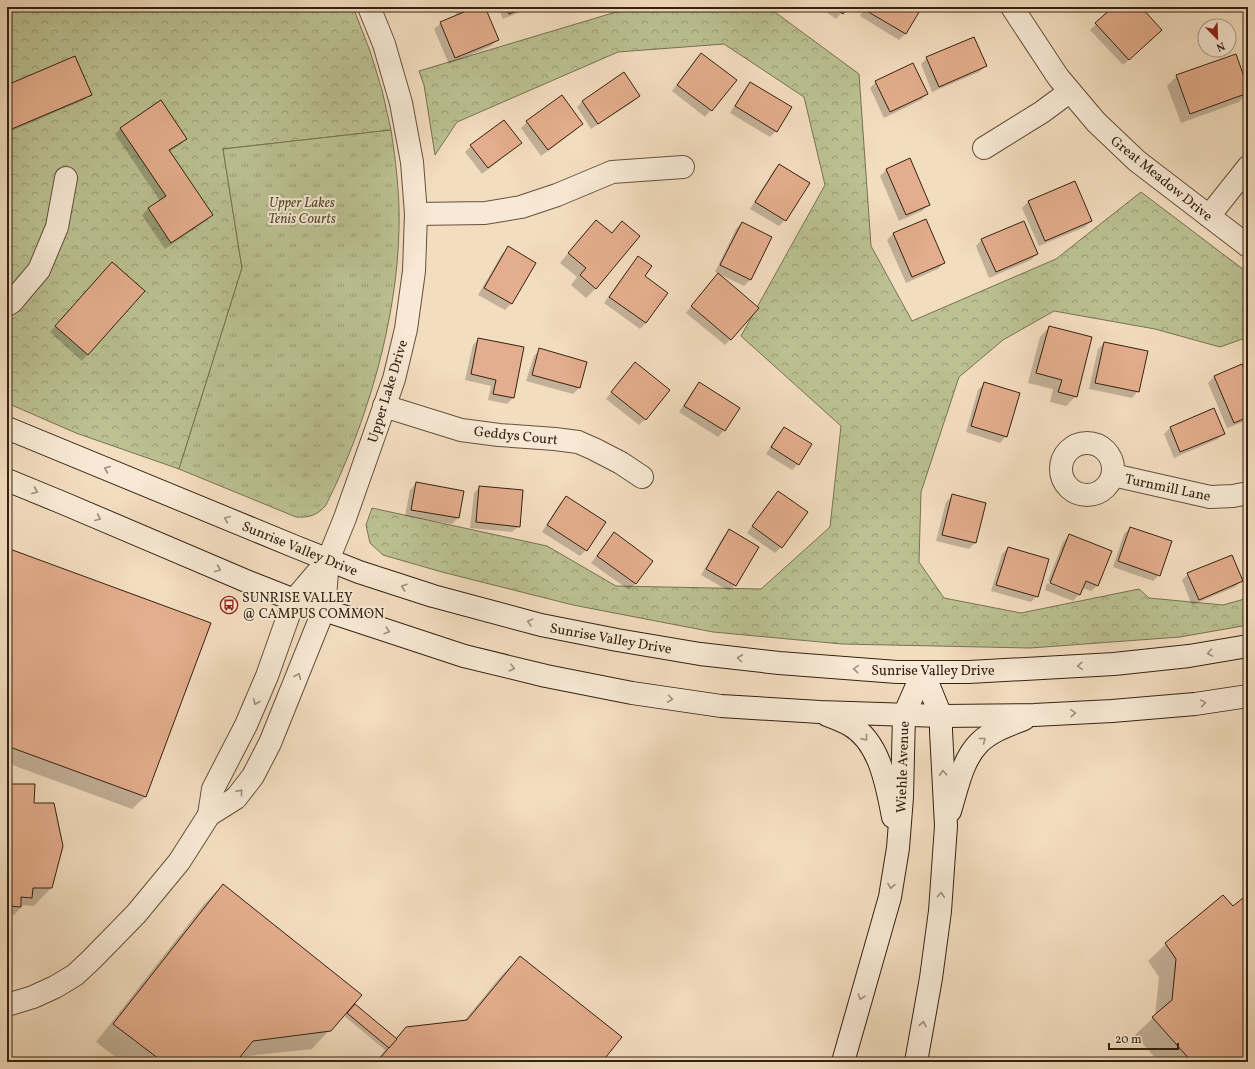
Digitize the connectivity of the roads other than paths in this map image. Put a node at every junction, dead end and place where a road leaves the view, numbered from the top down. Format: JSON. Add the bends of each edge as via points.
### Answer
{"nodes":[{"id":1,"x":370,"y":7,"type":"edge"},
{"id":2,"x":1012,"y":7,"type":"edge"},
{"id":3,"x":1069,"y":92,"type":"junction"},
{"id":4,"x":984,"y":148,"type":"dead end"},
{"id":5,"x":1248,"y":166,"type":"edge"},
{"id":6,"x":683,"y":168,"type":"dead end"},
{"id":7,"x":66,"y":178,"type":"dead end"},
{"id":8,"x":416,"y":214,"type":"junction"},
{"id":9,"x":1209,"y":216,"type":"junction"},
{"id":10,"x":1248,"y":246,"type":"edge"},
{"id":11,"x":7,"y":305,"type":"edge"},
{"id":12,"x":384,"y":406,"type":"junction"},
{"id":13,"x":7,"y":428,"type":"edge"},
{"id":14,"x":1113,"y":475,"type":"dead end"},
{"id":15,"x":642,"y":477,"type":"dead end"},
{"id":16,"x":7,"y":480,"type":"edge"},
{"id":17,"x":1248,"y":493,"type":"edge"},
{"id":18,"x":328,"y":560,"type":"junction"},
{"id":19,"x":294,"y":600,"type":"junction"},
{"id":20,"x":324,"y":609,"type":"junction"},
{"id":21,"x":1248,"y":646,"type":"edge"},
{"id":22,"x":923,"y":672,"type":"junction"},
{"id":23,"x":1248,"y":696,"type":"edge"},
{"id":24,"x":820,"y":712,"type":"junction"},
{"id":25,"x":904,"y":715,"type":"junction"},
{"id":26,"x":1034,"y":715,"type":"junction"},
{"id":27,"x":941,"y":716,"type":"junction"},
{"id":28,"x":209,"y":815,"type":"junction"},
{"id":29,"x":946,"y":826,"type":"junction"},
{"id":30,"x":898,"y":848,"type":"junction"},
{"id":31,"x":7,"y":1005,"type":"edge"},
{"id":32,"x":843,"y":1062,"type":"edge"},
{"id":33,"x":916,"y":1062,"type":"edge"}],
"edges":[{"from":1,"to":8,"type":"main road","name":"Upper Lake Drive","via":[[401,103],[412,162]]},
{"from":2,"to":3,"type":"main road","name":"Great Meadow Drive"},
{"from":3,"to":4,"type":"main road"},
{"from":3,"to":9,"type":"main road","name":"Great Meadow Drive","via":[[1137,161]]},
{"from":5,"to":9,"type":"main road"},
{"from":6,"to":8,"type":"main road","via":[[612,172],[521,207],[485,213]]},
{"from":7,"to":11,"type":"main road","via":[[57,227],[39,270]]},
{"from":8,"to":12,"type":"main road","name":"Upper Lake Drive","via":[[414,271],[406,329],[394,379]]},
{"from":9,"to":10,"type":"main road","name":"Great Meadow Drive"},
{"from":12,"to":15,"type":"main road","name":"Geddys Court","via":[[461,430],[578,442],[608,456]]},
{"from":12,"to":18,"type":"main road","name":"Upper Lake Drive"},
{"from":18,"to":13,"type":"main road","name":"Sunrise Valley Drive","one_way":true},
{"from":14,"to":17,"type":"main road","name":"Turnmill Lane","via":[[1210,497]]},
{"from":16,"to":19,"type":"main road","one_way":true},
{"from":18,"to":19,"type":"main road"},
{"from":18,"to":20,"type":"main road"},
{"from":22,"to":18,"type":"main road","name":"Sunrise Valley Drive","one_way":true,"via":[[779,663],[617,640],[548,627],[432,596]]},
{"from":19,"to":20,"type":"main road"},
{"from":19,"to":28,"type":"main road","one_way":true,"via":[[267,676],[246,725],[213,789]]},
{"from":20,"to":24,"type":"main road","one_way":true,"via":[[464,656],[554,678],[721,706]]},
{"from":28,"to":20,"type":"main road","one_way":true,"via":[[236,798],[253,776],[276,729]]},
{"from":21,"to":22,"type":"main road","name":"Sunrise Valley Drive","one_way":true,"via":[[1189,656],[1114,664],[976,672]]},
{"from":22,"to":25,"type":"main road","name":"Wiehle Avenue"},
{"from":22,"to":27,"type":"main road"},
{"from":26,"to":23,"type":"main road","one_way":true,"via":[[1195,704]]},
{"from":24,"to":25,"type":"main road"},
{"from":24,"to":30,"type":"main road","one_way":true,"via":[[850,725],[863,735],[872,749],[887,788]]},
{"from":25,"to":27,"type":"main road"},
{"from":25,"to":30,"type":"main road","name":"Wiehle Avenue"},
{"from":26,"to":27,"type":"main road"},
{"from":29,"to":26,"type":"main road","one_way":true,"via":[[961,775],[969,756],[980,742],[1000,729]]},
{"from":29,"to":27,"type":"main road","one_way":true},
{"from":28,"to":31,"type":"main road","via":[[179,862],[136,914],[92,959],[55,987]]},
{"from":33,"to":29,"type":"main road","one_way":true,"via":[[940,911]]},
{"from":30,"to":32,"type":"main road","name":"Wiehle Avenue","one_way":true,"via":[[890,897]]}]}
